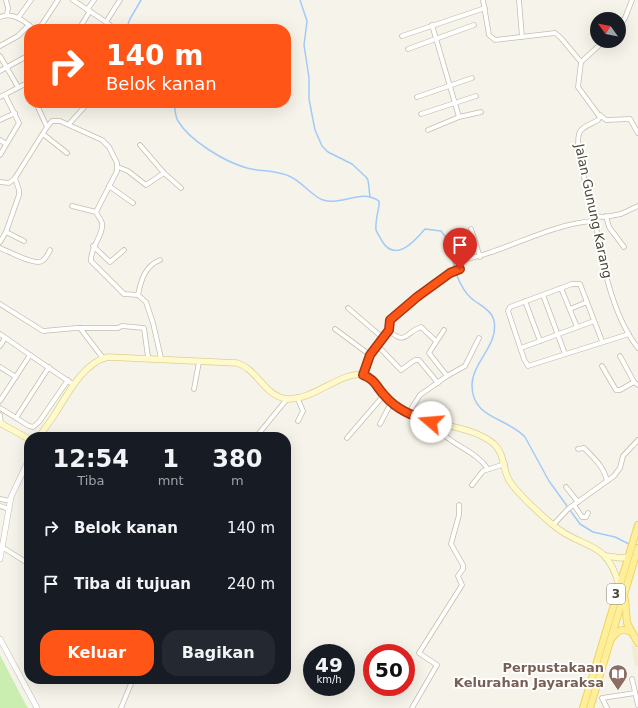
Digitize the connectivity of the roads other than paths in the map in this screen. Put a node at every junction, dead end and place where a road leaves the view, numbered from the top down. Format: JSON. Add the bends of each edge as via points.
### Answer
{"nodes":[{"id":1,"x":6,"y":0,"type":"edge"},
{"id":2,"x":31,"y":0,"type":"edge"},
{"id":3,"x":58,"y":0,"type":"edge"},
{"id":4,"x":73,"y":0,"type":"edge"},
{"id":5,"x":94,"y":0,"type":"edge"},
{"id":6,"x":120,"y":0,"type":"edge"},
{"id":7,"x":483,"y":0,"type":"edge"},
{"id":8,"x":519,"y":0,"type":"edge"},
{"id":9,"x":632,"y":0,"type":"edge"},
{"id":10,"x":485,"y":8,"type":"junction"},
{"id":11,"x":88,"y":11,"type":"junction"},
{"id":12,"x":7,"y":15,"type":"junction"},
{"id":13,"x":626,"y":15,"type":"edge"},
{"id":14,"x":0,"y":17,"type":"edge"},
{"id":15,"x":18,"y":18,"type":"junction"},
{"id":16,"x":106,"y":22,"type":"joint"},
{"id":17,"x":27,"y":24,"type":"edge"},
{"id":18,"x":42,"y":24,"type":"edge"},
{"id":19,"x":82,"y":24,"type":"edge"},
{"id":20,"x":432,"y":25,"type":"junction"},
{"id":21,"x":474,"y":25,"type":"dead end"},
{"id":22,"x":24,"y":30,"type":"edge"},
{"id":23,"x":402,"y":36,"type":"dead end"},
{"id":24,"x":522,"y":37,"type":"junction"},
{"id":25,"x":436,"y":39,"type":"junction"},
{"id":26,"x":0,"y":46,"type":"edge"},
{"id":27,"x":596,"y":48,"type":"edge"},
{"id":28,"x":408,"y":49,"type":"dead end"},
{"id":29,"x":0,"y":56,"type":"edge"},
{"id":30,"x":24,"y":58,"type":"edge"},
{"id":31,"x":581,"y":62,"type":"junction"},
{"id":32,"x":7,"y":68,"type":"junction"},
{"id":33,"x":0,"y":71,"type":"edge"},
{"id":34,"x":472,"y":78,"type":"dead end"},
{"id":35,"x":24,"y":85,"type":"edge"},
{"id":36,"x":450,"y":86,"type":"junction"},
{"id":37,"x":18,"y":88,"type":"junction"},
{"id":38,"x":5,"y":95,"type":"junction"},
{"id":39,"x":476,"y":96,"type":"dead end"},
{"id":40,"x":0,"y":97,"type":"edge"},
{"id":41,"x":417,"y":97,"type":"dead end"},
{"id":42,"x":454,"y":102,"type":"junction"},
{"id":43,"x":38,"y":108,"type":"edge"},
{"id":44,"x":83,"y":108,"type":"edge"},
{"id":45,"x":481,"y":112,"type":"dead end"},
{"id":46,"x":15,"y":113,"type":"junction"},
{"id":47,"x":420,"y":114,"type":"dead end"},
{"id":48,"x":599,"y":115,"type":"junction"},
{"id":49,"x":459,"y":117,"type":"junction"},
{"id":50,"x":0,"y":120,"type":"edge"},
{"id":51,"x":69,"y":124,"type":"junction"},
{"id":52,"x":47,"y":127,"type":"junction"},
{"id":53,"x":428,"y":130,"type":"dead end"},
{"id":54,"x":638,"y":132,"type":"edge"},
{"id":55,"x":43,"y":134,"type":"junction"},
{"id":56,"x":0,"y":140,"type":"edge"},
{"id":57,"x":6,"y":144,"type":"junction"},
{"id":58,"x":140,"y":145,"type":"dead end"},
{"id":59,"x":67,"y":153,"type":"dead end"},
{"id":60,"x":0,"y":155,"type":"edge"},
{"id":61,"x":118,"y":167,"type":"junction"},
{"id":62,"x":164,"y":173,"type":"junction"},
{"id":63,"x":15,"y":178,"type":"junction"},
{"id":64,"x":0,"y":182,"type":"edge"},
{"id":65,"x":109,"y":186,"type":"junction"},
{"id":66,"x":181,"y":188,"type":"dead end"},
{"id":67,"x":133,"y":203,"type":"dead end"},
{"id":68,"x":72,"y":206,"type":"dead end"},
{"id":69,"x":638,"y":206,"type":"edge"},
{"id":70,"x":96,"y":212,"type":"junction"},
{"id":71,"x":606,"y":216,"type":"junction"},
{"id":72,"x":594,"y":218,"type":"junction"},
{"id":73,"x":471,"y":229,"type":"dead end"},
{"id":74,"x":6,"y":232,"type":"junction"},
{"id":75,"x":24,"y":241,"type":"dead end"},
{"id":76,"x":460,"y":241,"type":"dead end"},
{"id":77,"x":0,"y":242,"type":"edge"},
{"id":78,"x":93,"y":246,"type":"junction"},
{"id":79,"x":0,"y":248,"type":"edge"},
{"id":80,"x":624,"y":248,"type":"dead end"},
{"id":81,"x":50,"y":250,"type":"dead end"},
{"id":82,"x":124,"y":250,"type":"dead end"},
{"id":83,"x":480,"y":257,"type":"junction"},
{"id":84,"x":160,"y":260,"type":"dead end"},
{"id":85,"x":457,"y":260,"type":"junction"},
{"id":86,"x":562,"y":288,"type":"junction"},
{"id":87,"x":138,"y":295,"type":"junction"},
{"id":88,"x":543,"y":295,"type":"junction"},
{"id":89,"x":525,"y":302,"type":"junction"},
{"id":90,"x":587,"y":302,"type":"junction"},
{"id":91,"x":0,"y":304,"type":"edge"},
{"id":92,"x":348,"y":308,"type":"dead end"},
{"id":93,"x":570,"y":309,"type":"junction"},
{"id":94,"x":594,"y":320,"type":"junction"},
{"id":95,"x":577,"y":327,"type":"junction"},
{"id":96,"x":80,"y":328,"type":"junction"},
{"id":97,"x":335,"y":329,"type":"dead end"},
{"id":98,"x":389,"y":330,"type":"junction"},
{"id":99,"x":444,"y":330,"type":"dead end"},
{"id":100,"x":0,"y":334,"type":"edge"},
{"id":101,"x":629,"y":334,"type":"junction"},
{"id":102,"x":558,"y":335,"type":"junction"},
{"id":103,"x":5,"y":338,"type":"junction"},
{"id":104,"x":383,"y":338,"type":"junction"},
{"id":105,"x":479,"y":338,"type":"dead end"},
{"id":106,"x":436,"y":341,"type":"junction"},
{"id":107,"x":540,"y":341,"type":"junction"},
{"id":108,"x":602,"y":341,"type":"junction"},
{"id":109,"x":377,"y":345,"type":"junction"},
{"id":110,"x":0,"y":346,"type":"edge"},
{"id":111,"x":521,"y":348,"type":"junction"},
{"id":112,"x":638,"y":348,"type":"edge"},
{"id":113,"x":565,"y":354,"type":"junction"},
{"id":114,"x":30,"y":355,"type":"junction"},
{"id":115,"x":370,"y":355,"type":"junction"},
{"id":116,"x":620,"y":356,"type":"dead end"},
{"id":117,"x":103,"y":358,"type":"junction"},
{"id":118,"x":148,"y":358,"type":"junction"},
{"id":119,"x":161,"y":358,"type":"junction"},
{"id":120,"x":199,"y":362,"type":"junction"},
{"id":121,"x":602,"y":366,"type":"dead end"},
{"id":122,"x":0,"y":367,"type":"edge"},
{"id":123,"x":48,"y":367,"type":"junction"},
{"id":124,"x":363,"y":375,"type":"junction"},
{"id":125,"x":447,"y":376,"type":"junction"},
{"id":126,"x":16,"y":377,"type":"junction"},
{"id":127,"x":68,"y":380,"type":"junction"},
{"id":128,"x":438,"y":383,"type":"junction"},
{"id":129,"x":636,"y":383,"type":"edge"},
{"id":130,"x":74,"y":385,"type":"junction"},
{"id":131,"x":194,"y":389,"type":"dead end"},
{"id":132,"x":384,"y":395,"type":"junction"},
{"id":133,"x":297,"y":397,"type":"junction"},
{"id":134,"x":287,"y":399,"type":"junction"},
{"id":135,"x":0,"y":401,"type":"edge"},
{"id":136,"x":391,"y":403,"type":"junction"},
{"id":137,"x":0,"y":408,"type":"edge"},
{"id":138,"x":408,"y":414,"type":"junction"},
{"id":139,"x":0,"y":415,"type":"edge"},
{"id":140,"x":16,"y":418,"type":"junction"},
{"id":141,"x":298,"y":421,"type":"dead end"},
{"id":142,"x":1,"y":423,"type":"edge"},
{"id":143,"x":380,"y":424,"type":"dead end"},
{"id":144,"x":436,"y":424,"type":"junction"},
{"id":145,"x":42,"y":432,"type":"edge"},
{"id":146,"x":260,"y":432,"type":"edge"},
{"id":147,"x":24,"y":436,"type":"edge"},
{"id":148,"x":347,"y":438,"type":"dead end"},
{"id":149,"x":638,"y":440,"type":"edge"},
{"id":150,"x":578,"y":449,"type":"dead end"},
{"id":151,"x":505,"y":463,"type":"junction"},
{"id":152,"x":24,"y":469,"type":"edge"},
{"id":153,"x":488,"y":469,"type":"junction"},
{"id":154,"x":607,"y":481,"type":"junction"},
{"id":155,"x":472,"y":485,"type":"dead end"},
{"id":156,"x":566,"y":487,"type":"dead end"},
{"id":157,"x":0,"y":499,"type":"edge"},
{"id":158,"x":10,"y":501,"type":"junction"},
{"id":159,"x":578,"y":502,"type":"junction"},
{"id":160,"x":459,"y":505,"type":"dead end"},
{"id":161,"x":0,"y":506,"type":"edge"},
{"id":162,"x":571,"y":507,"type":"junction"},
{"id":163,"x":8,"y":509,"type":"junction"},
{"id":164,"x":588,"y":513,"type":"dead end"},
{"id":165,"x":553,"y":525,"type":"junction"},
{"id":166,"x":638,"y":525,"type":"edge"},
{"id":167,"x":2,"y":547,"type":"junction"},
{"id":168,"x":638,"y":548,"type":"edge"},
{"id":169,"x":629,"y":554,"type":"junction"},
{"id":170,"x":606,"y":556,"type":"junction"},
{"id":171,"x":0,"y":559,"type":"edge"},
{"id":172,"x":24,"y":561,"type":"edge"},
{"id":173,"x":619,"y":585,"type":"junction"},
{"id":174,"x":626,"y":590,"type":"junction"},
{"id":175,"x":631,"y":632,"type":"junction"},
{"id":176,"x":0,"y":639,"type":"edge"},
{"id":177,"x":610,"y":640,"type":"junction"},
{"id":178,"x":638,"y":643,"type":"edge"},
{"id":179,"x":632,"y":679,"type":"dead end"},
{"id":180,"x":24,"y":684,"type":"edge"},
{"id":181,"x":24,"y":684,"type":"edge"},
{"id":182,"x":131,"y":684,"type":"edge"},
{"id":183,"x":635,"y":693,"type":"junction"},
{"id":184,"x":638,"y":705,"type":"edge"},
{"id":185,"x":37,"y":708,"type":"edge"},
{"id":186,"x":121,"y":708,"type":"edge"},
{"id":187,"x":412,"y":708,"type":"edge"},
{"id":188,"x":583,"y":708,"type":"edge"},
{"id":189,"x":590,"y":708,"type":"edge"},
{"id":190,"x":607,"y":708,"type":"edge"}],
"edges":[{"from":1,"to":12,"type":"street"},
{"from":2,"to":15,"type":"street"},
{"from":3,"to":18,"type":"street"},
{"from":4,"to":11,"type":"street"},
{"from":5,"to":11,"type":"street"},
{"from":6,"to":16,"type":"street"},
{"from":7,"to":10,"type":"street"},
{"from":8,"to":24,"type":"street"},
{"from":9,"to":13,"type":"street"},
{"from":10,"to":20,"type":"street"},
{"from":10,"to":24,"type":"street","via":[[489,36],[492,39]]},
{"from":11,"to":16,"type":"street"},
{"from":11,"to":19,"type":"street"},
{"from":12,"to":14,"type":"street"},
{"from":12,"to":15,"type":"street"},
{"from":15,"to":17,"type":"street"},
{"from":20,"to":23,"type":"street"},
{"from":20,"to":25,"type":"street"},
{"from":21,"to":25,"type":"street"},
{"from":22,"to":26,"type":"street"},
{"from":24,"to":31,"type":"street","via":[[557,34]]},
{"from":25,"to":28,"type":"street"},
{"from":25,"to":36,"type":"street"},
{"from":27,"to":31,"type":"street"},
{"from":29,"to":32,"type":"street"},
{"from":30,"to":32,"type":"street"},
{"from":31,"to":48,"type":"street","via":[[578,86]]},
{"from":32,"to":33,"type":"street"},
{"from":32,"to":37,"type":"street"},
{"from":34,"to":36,"type":"street"},
{"from":35,"to":37,"type":"street"},
{"from":36,"to":41,"type":"street"},
{"from":36,"to":42,"type":"street"},
{"from":37,"to":38,"type":"street"},
{"from":38,"to":40,"type":"street"},
{"from":38,"to":46,"type":"street"},
{"from":39,"to":42,"type":"street"},
{"from":42,"to":47,"type":"street"},
{"from":42,"to":49,"type":"street"},
{"from":43,"to":52,"type":"street"},
{"from":44,"to":51,"type":"street"},
{"from":45,"to":49,"type":"street"},
{"from":46,"to":50,"type":"street"},
{"from":46,"to":57,"type":"street","via":[[19,123]]},
{"from":48,"to":54,"type":"street","via":[[607,120],[630,119]]},
{"from":48,"to":72,"type":"street","name":"Jalan Gunung Karang","via":[[598,120],[582,129],[579,136],[584,176]]},
{"from":49,"to":53,"type":"street"},
{"from":51,"to":52,"type":"street","via":[[54,120]]},
{"from":51,"to":61,"type":"street","via":[[105,142]]},
{"from":52,"to":55,"type":"street"},
{"from":55,"to":59,"type":"street"},
{"from":55,"to":63,"type":"street"},
{"from":56,"to":57,"type":"street"},
{"from":57,"to":60,"type":"street"},
{"from":58,"to":62,"type":"street"},
{"from":61,"to":62,"type":"street","via":[[128,171],[146,185]]},
{"from":61,"to":65,"type":"street"},
{"from":62,"to":66,"type":"street"},
{"from":63,"to":64,"type":"street","via":[[9,183]]},
{"from":63,"to":74,"type":"street","via":[[19,195]]},
{"from":65,"to":67,"type":"street"},
{"from":65,"to":70,"type":"street"},
{"from":68,"to":70,"type":"street"},
{"from":69,"to":71,"type":"street","via":[[621,214]]},
{"from":70,"to":78,"type":"street","via":[[102,226]]},
{"from":71,"to":72,"type":"street"},
{"from":71,"to":80,"type":"street","via":[[609,227]]},
{"from":72,"to":83,"type":"street"},
{"from":72,"to":101,"type":"street","name":"Jalan Gunung Karang","via":[[597,241],[611,291]]},
{"from":73,"to":83,"type":"street"},
{"from":74,"to":75,"type":"street"},
{"from":74,"to":77,"type":"street"},
{"from":76,"to":85,"type":"street","via":[[451,246]]},
{"from":78,"to":82,"type":"street","via":[[110,262]]},
{"from":78,"to":87,"type":"street","via":[[90,257],[92,262],[124,294]]},
{"from":79,"to":81,"type":"street","via":[[38,262],[42,261]]},
{"from":83,"to":85,"type":"street"},
{"from":84,"to":87,"type":"street","via":[[152,264],[144,276]]},
{"from":85,"to":98,"type":"street","via":[[460,269],[450,273],[398,311],[389,321]]},
{"from":86,"to":88,"type":"street"},
{"from":86,"to":90,"type":"street","via":[[580,284]]},
{"from":86,"to":93,"type":"street"},
{"from":87,"to":119,"type":"street","via":[[147,304]]},
{"from":88,"to":89,"type":"street"},
{"from":88,"to":102,"type":"street"},
{"from":89,"to":107,"type":"street"},
{"from":89,"to":111,"type":"street","via":[[510,308],[508,313]]},
{"from":90,"to":93,"type":"street"},
{"from":90,"to":94,"type":"street"},
{"from":91,"to":96,"type":"street","via":[[44,331]]},
{"from":92,"to":104,"type":"street"},
{"from":93,"to":95,"type":"street"},
{"from":94,"to":95,"type":"street"},
{"from":94,"to":108,"type":"street"},
{"from":95,"to":102,"type":"street"},
{"from":96,"to":117,"type":"street"},
{"from":96,"to":118,"type":"street","via":[[144,328]]},
{"from":97,"to":115,"type":"street"},
{"from":98,"to":104,"type":"street"},
{"from":98,"to":106,"type":"street","via":[[402,339],[421,327]]},
{"from":99,"to":106,"type":"street"},
{"from":100,"to":103,"type":"street"},
{"from":101,"to":108,"type":"street"},
{"from":101,"to":112,"type":"street","name":"Jalan Gunung Karang"},
{"from":102,"to":107,"type":"street"},
{"from":102,"to":113,"type":"street"},
{"from":103,"to":110,"type":"street"},
{"from":103,"to":114,"type":"street"},
{"from":104,"to":109,"type":"street"},
{"from":105,"to":125,"type":"street","via":[[465,366]]},
{"from":106,"to":125,"type":"street","via":[[430,349],[430,355]]},
{"from":107,"to":111,"type":"street"},
{"from":108,"to":113,"type":"street"},
{"from":109,"to":115,"type":"street"},
{"from":109,"to":128,"type":"street","via":[[401,370],[419,360]]},
{"from":111,"to":113,"type":"street","via":[[528,366]]},
{"from":114,"to":123,"type":"street"},
{"from":114,"to":126,"type":"street"},
{"from":115,"to":124,"type":"street"},
{"from":116,"to":129,"type":"street"},
{"from":117,"to":118,"type":"main road"},
{"from":117,"to":130,"type":"main road"},
{"from":118,"to":119,"type":"main road"},
{"from":119,"to":120,"type":"main road"},
{"from":120,"to":131,"type":"street"},
{"from":120,"to":134,"type":"main road","via":[[241,364],[270,391]]},
{"from":121,"to":129,"type":"street","via":[[616,390]]},
{"from":122,"to":126,"type":"street"},
{"from":123,"to":127,"type":"street"},
{"from":123,"to":140,"type":"street"},
{"from":124,"to":132,"type":"main road","via":[[377,384]]},
{"from":124,"to":133,"type":"main road","via":[[350,376],[312,394]]},
{"from":125,"to":128,"type":"street"},
{"from":126,"to":135,"type":"street"},
{"from":127,"to":130,"type":"street"},
{"from":127,"to":140,"type":"street","via":[[37,424],[31,427]]},
{"from":128,"to":138,"type":"street","via":[[418,397]]},
{"from":130,"to":145,"type":"main road"},
{"from":132,"to":136,"type":"main road"},
{"from":132,"to":148,"type":"street"},
{"from":133,"to":134,"type":"main road"},
{"from":133,"to":141,"type":"street","via":[[303,411]]},
{"from":134,"to":146,"type":"street"},
{"from":136,"to":138,"type":"main road"},
{"from":136,"to":143,"type":"street"},
{"from":137,"to":140,"type":"street"},
{"from":138,"to":144,"type":"main road"},
{"from":139,"to":142,"type":"street"},
{"from":142,"to":147,"type":"main road"},
{"from":144,"to":151,"type":"main road","via":[[469,432],[490,442],[500,451]]},
{"from":144,"to":153,"type":"street","via":[[442,434],[475,455]]},
{"from":149,"to":154,"type":"street","via":[[623,456],[619,470]]},
{"from":150,"to":154,"type":"street","via":[[584,448],[599,463]]},
{"from":151,"to":153,"type":"street"},
{"from":151,"to":165,"type":"main road","via":[[507,476],[512,484]]},
{"from":152,"to":158,"type":"street"},
{"from":153,"to":155,"type":"street","via":[[483,471]]},
{"from":154,"to":159,"type":"street"},
{"from":156,"to":159,"type":"street"},
{"from":157,"to":158,"type":"street"},
{"from":158,"to":163,"type":"street"},
{"from":159,"to":162,"type":"street"},
{"from":160,"to":187,"type":"street","via":[[451,544],[463,565],[458,576],[462,585],[420,653],[437,665]]},
{"from":161,"to":163,"type":"street"},
{"from":162,"to":164,"type":"street","via":[[582,517],[586,517]]},
{"from":162,"to":165,"type":"street"},
{"from":163,"to":167,"type":"street"},
{"from":165,"to":170,"type":"main road"},
{"from":166,"to":169,"type":"main road","number":"3"},
{"from":167,"to":171,"type":"street"},
{"from":167,"to":172,"type":"street"},
{"from":168,"to":174,"type":"main road","number":"3"},
{"from":169,"to":170,"type":"main road","via":[[621,558]]},
{"from":169,"to":173,"type":"main road","number":"3"},
{"from":170,"to":173,"type":"main road"},
{"from":173,"to":188,"type":"main road","number":"3"},
{"from":174,"to":175,"type":"main road","via":[[626,616]]},
{"from":174,"to":177,"type":"main road","number":"3"},
{"from":175,"to":177,"type":"main road","via":[[621,630]]},
{"from":175,"to":178,"type":"main road"},
{"from":176,"to":181,"type":"street"},
{"from":177,"to":189,"type":"main road","number":"3"},
{"from":179,"to":183,"type":"street"},
{"from":180,"to":185,"type":"street"},
{"from":182,"to":186,"type":"street"},
{"from":183,"to":184,"type":"street"},
{"from":183,"to":190,"type":"street","via":[[603,698]]}]}
